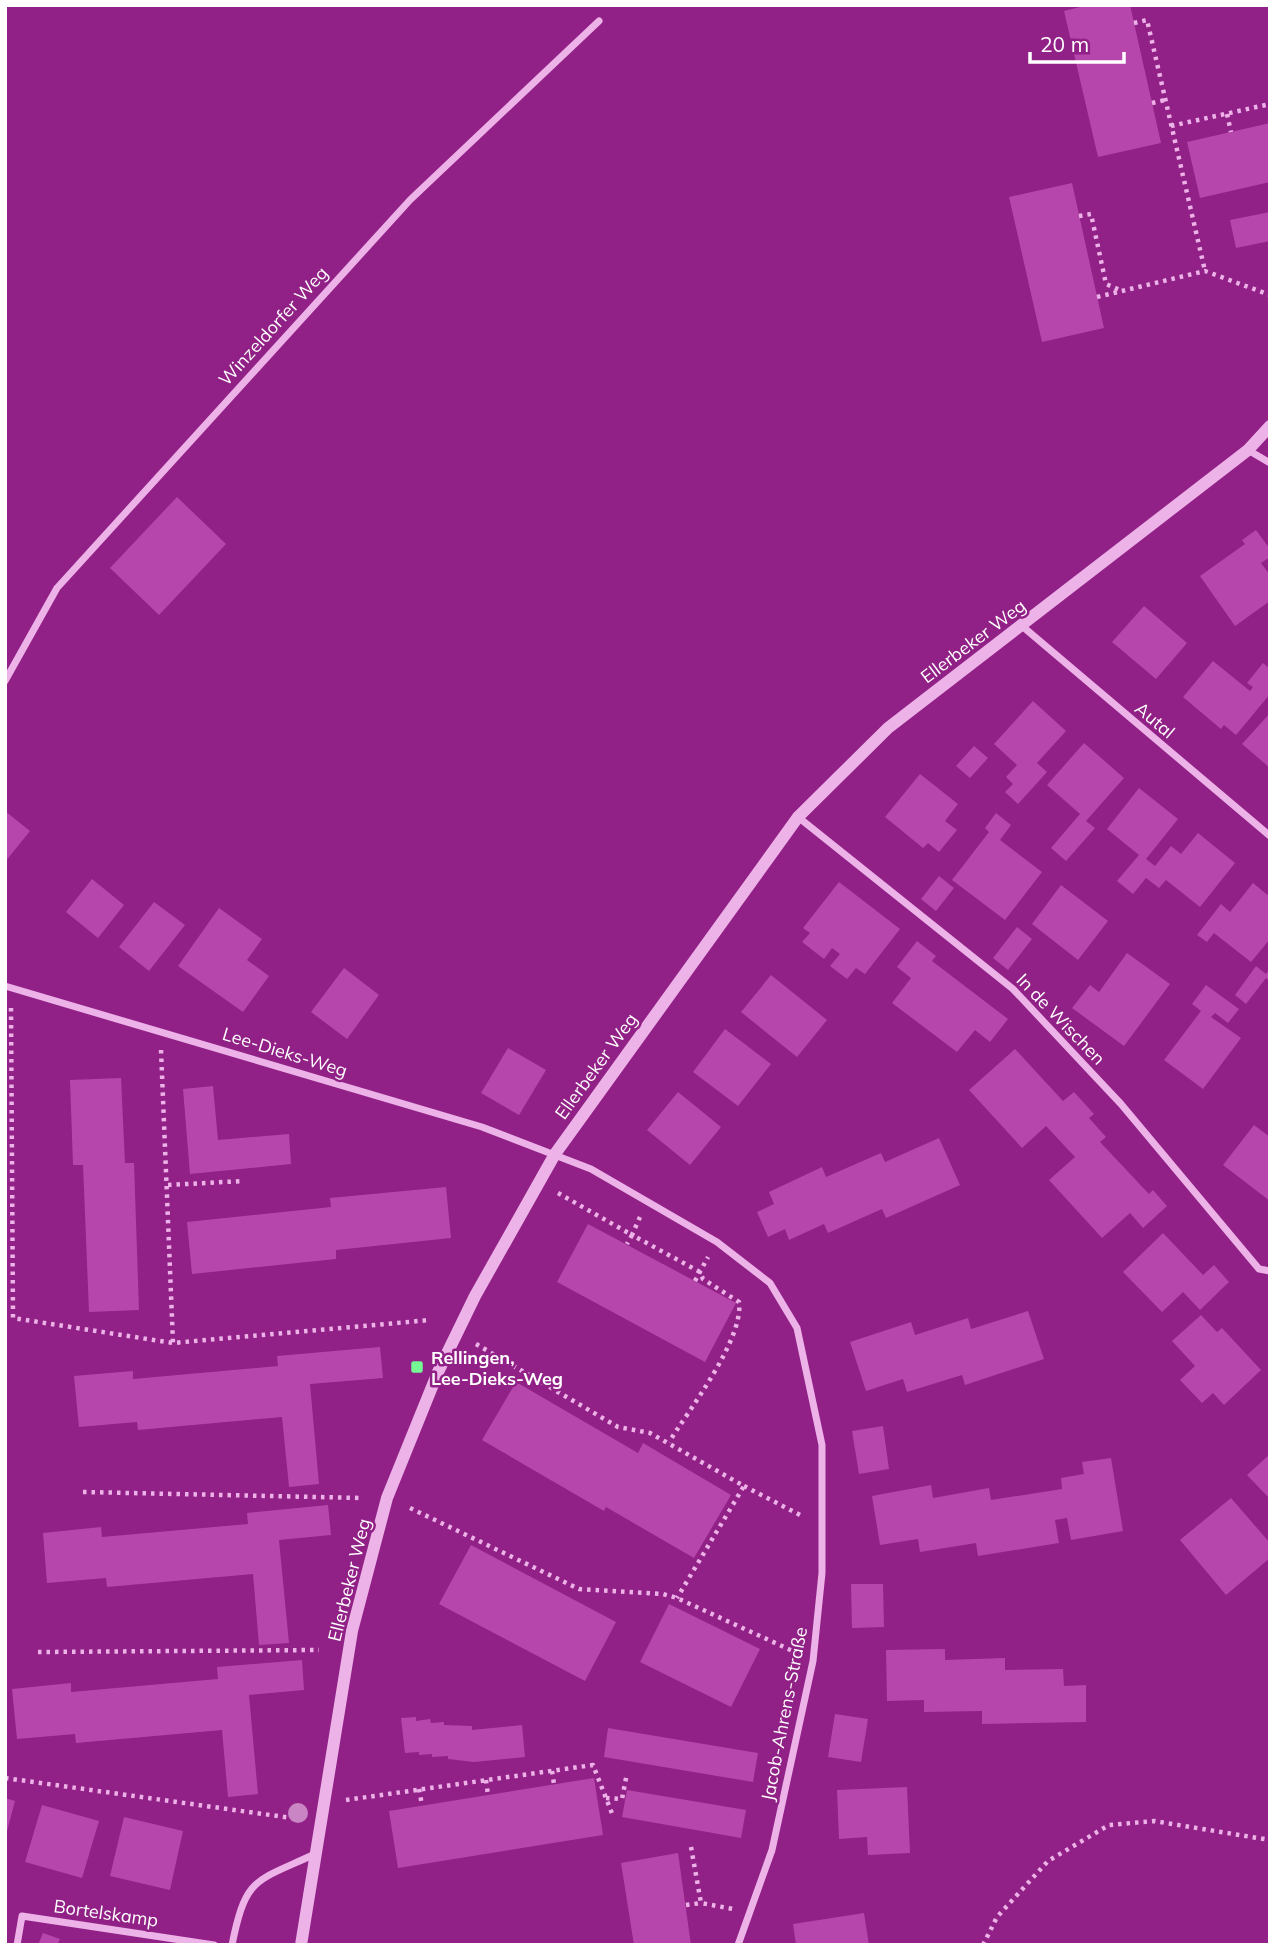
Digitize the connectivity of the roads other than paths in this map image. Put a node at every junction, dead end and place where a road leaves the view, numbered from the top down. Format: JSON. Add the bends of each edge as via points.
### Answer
{"nodes":[{"id":1,"x":599,"y":21,"type":"dead end"},
{"id":2,"x":1270,"y":426,"type":"edge"},
{"id":3,"x":1248,"y":450,"type":"junction"},
{"id":4,"x":1270,"y":463,"type":"edge"},
{"id":5,"x":1022,"y":626,"type":"junction"},
{"id":6,"x":5,"y":681,"type":"edge"},
{"id":7,"x":798,"y":817,"type":"junction"},
{"id":8,"x":1270,"y":836,"type":"edge"},
{"id":9,"x":5,"y":986,"type":"edge"},
{"id":10,"x":555,"y":1154,"type":"junction"},
{"id":11,"x":1270,"y":1271,"type":"edge"},
{"id":12,"x":315,"y":1854,"type":"junction"},
{"id":13,"x":17,"y":1945,"type":"edge"},
{"id":14,"x":214,"y":1945,"type":"edge"},
{"id":15,"x":232,"y":1945,"type":"edge"},
{"id":16,"x":301,"y":1945,"type":"edge"},
{"id":17,"x":738,"y":1945,"type":"edge"}],
"edges":[{"from":1,"to":6,"type":"street","name":"Winzeldorfer Weg","via":[[410,200],[57,588]]},
{"from":2,"to":3,"type":"street","name":"Ellerbeker Weg"},
{"from":3,"to":4,"type":"street"},
{"from":3,"to":5,"type":"street","name":"Ellerbeker Weg"},
{"from":5,"to":7,"type":"street","name":"Ellerbeker Weg","via":[[888,728]]},
{"from":5,"to":8,"type":"street","name":"Autal"},
{"from":7,"to":10,"type":"street","name":"Ellerbeker Weg"},
{"from":7,"to":11,"type":"street","name":"In de Wischen","via":[[1013,989],[1121,1104],[1259,1269]]},
{"from":9,"to":10,"type":"street","name":"Lee-Dieks-Weg","via":[[482,1127]]},
{"from":10,"to":12,"type":"street","name":"Ellerbeker Weg","via":[[475,1296],[438,1372],[387,1499],[352,1632]]},
{"from":10,"to":17,"type":"street","name":"Jacob-Ahrens-Straße","via":[[591,1169],[717,1242],[770,1283],[797,1328],[822,1445],[822,1573],[813,1661],[784,1804]]},
{"from":12,"to":15,"type":"street","via":[[262,1878],[247,1892]]},
{"from":12,"to":16,"type":"street","name":"Ellerbeker Weg"},
{"from":13,"to":14,"type":"street","name":"Bortelskamp","via":[[22,1916]]}]}
